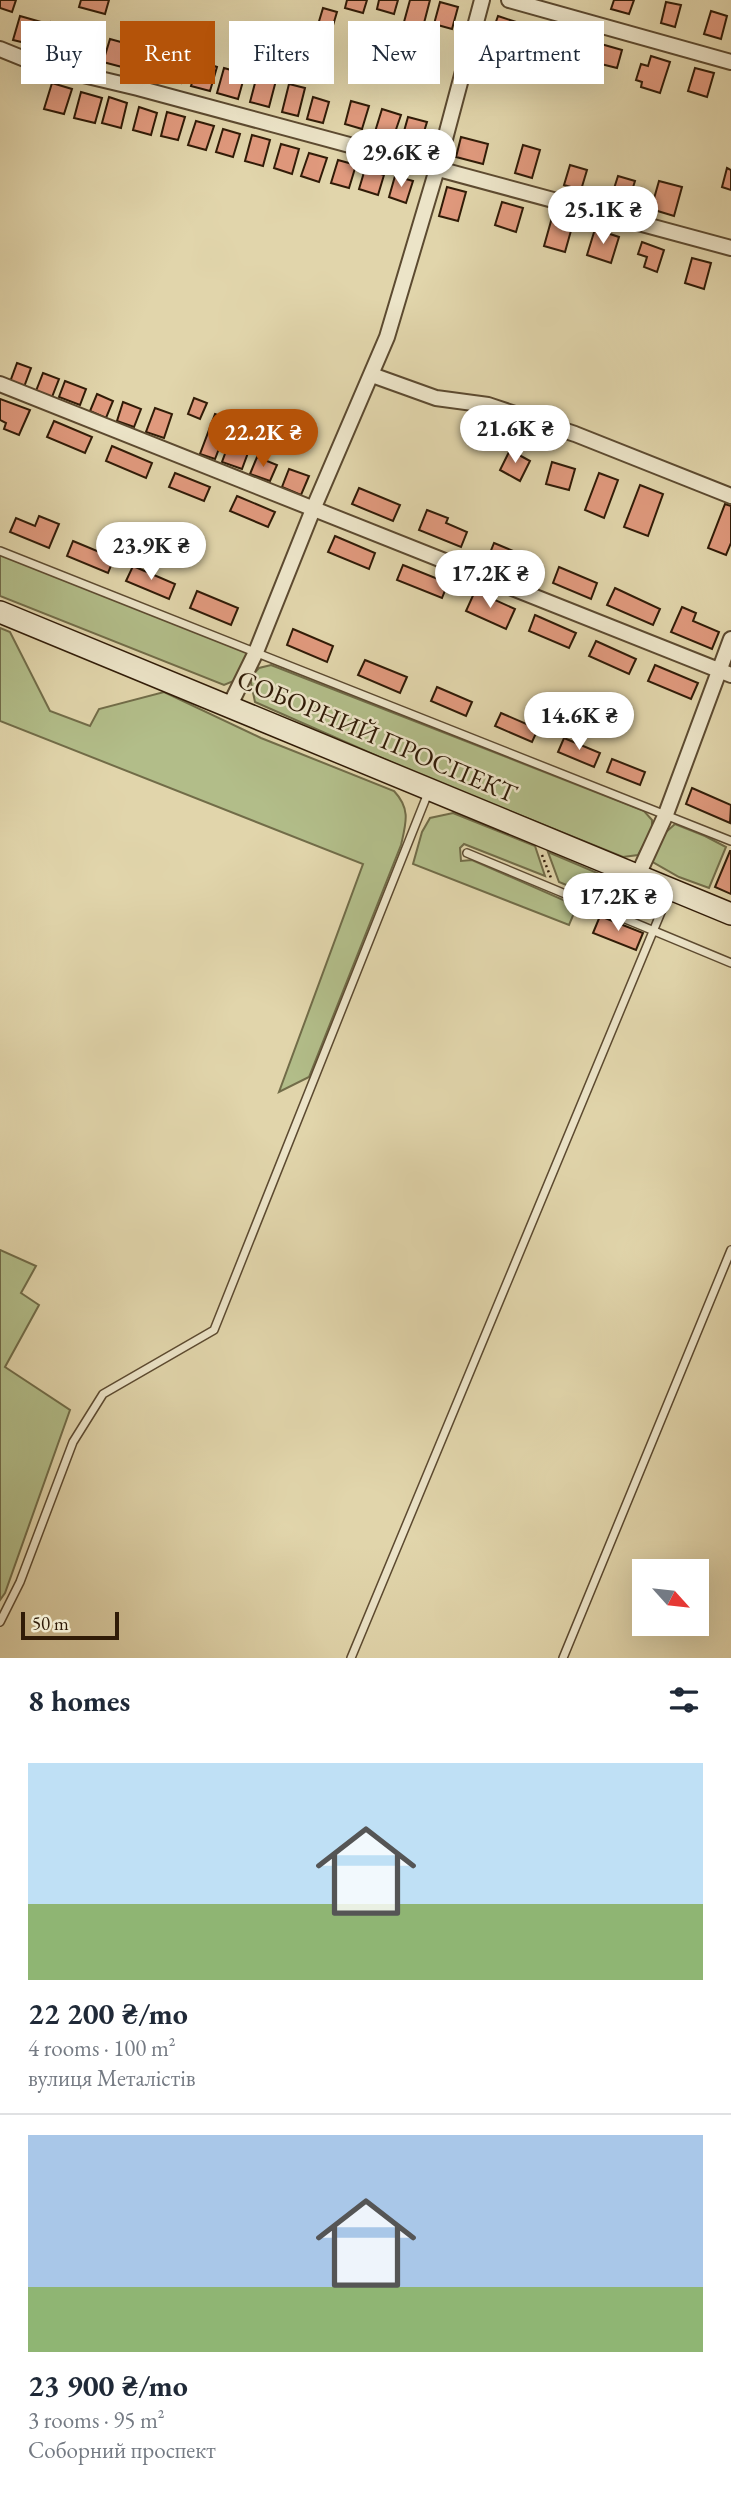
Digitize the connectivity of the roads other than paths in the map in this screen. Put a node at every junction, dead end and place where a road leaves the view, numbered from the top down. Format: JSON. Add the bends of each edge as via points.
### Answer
{"nodes":[{"id":1,"x":482,"y":0,"type":"edge"},
{"id":2,"x":509,"y":0,"type":"edge"},
{"id":3,"x":0,"y":49,"type":"edge"},
{"id":4,"x":731,"y":62,"type":"edge"},
{"id":5,"x":437,"y":169,"type":"junction"},
{"id":6,"x":731,"y":248,"type":"edge"},
{"id":7,"x":372,"y":375,"type":"junction"},
{"id":8,"x":0,"y":384,"type":"edge"},
{"id":9,"x":731,"y":496,"type":"edge"},
{"id":10,"x":314,"y":507,"type":"junction"},
{"id":11,"x":0,"y":551,"type":"edge"},
{"id":12,"x":0,"y":612,"type":"edge"},
{"id":13,"x":731,"y":639,"type":"edge"},
{"id":14,"x":256,"y":652,"type":"junction"},
{"id":15,"x":725,"y":673,"type":"edge"},
{"id":16,"x":230,"y":705,"type":"junction"},
{"id":17,"x":429,"y":789,"type":"junction"},
{"id":18,"x":666,"y":814,"type":"junction"},
{"id":19,"x":731,"y":841,"type":"edge"},
{"id":20,"x":467,"y":853,"type":"dead end"},
{"id":21,"x":638,"y":875,"type":"junction"},
{"id":22,"x":671,"y":889,"type":"junction"},
{"id":23,"x":731,"y":914,"type":"edge"},
{"id":24,"x":653,"y":931,"type":"junction"},
{"id":25,"x":731,"y":963,"type":"edge"},
{"id":26,"x":731,"y":1250,"type":"edge"},
{"id":27,"x":0,"y":1622,"type":"edge"},
{"id":28,"x":351,"y":1658,"type":"edge"},
{"id":29,"x":563,"y":1658,"type":"edge"}],
"edges":[{"from":1,"to":5,"type":"street"},
{"from":2,"to":4,"type":"street"},
{"from":3,"to":5,"type":"street","via":[[37,64]]},
{"from":5,"to":6,"type":"street"},
{"from":5,"to":7,"type":"street"},
{"from":7,"to":9,"type":"street","via":[[436,398],[488,405],[575,434]]},
{"from":7,"to":10,"type":"street"},
{"from":8,"to":10,"type":"street"},
{"from":10,"to":14,"type":"street"},
{"from":10,"to":15,"type":"street"},
{"from":11,"to":14,"type":"lane"},
{"from":12,"to":16,"type":"main road","name":"СОБОРНИЙ ПРОСПЕКТ"},
{"from":13,"to":15,"type":"street"},
{"from":14,"to":16,"type":"street"},
{"from":14,"to":18,"type":"lane"},
{"from":15,"to":18,"type":"street"},
{"from":16,"to":17,"type":"main road","name":"СОБОРНИЙ ПРОСПЕКТ"},
{"from":17,"to":21,"type":"main road","name":"СОБОРНИЙ ПРОСПЕКТ"},
{"from":17,"to":27,"type":"lane","via":[[214,1329],[103,1394],[73,1442],[20,1583]]},
{"from":18,"to":19,"type":"lane"},
{"from":18,"to":21,"type":"street"},
{"from":20,"to":24,"type":"lane"},
{"from":21,"to":22,"type":"main road","name":"СОБОРНИЙ ПРОСПЕКТ"},
{"from":22,"to":23,"type":"main road","name":"СОБОРНИЙ ПРОСПЕКТ"},
{"from":22,"to":24,"type":"lane"},
{"from":24,"to":25,"type":"lane"},
{"from":24,"to":28,"type":"lane"},
{"from":26,"to":29,"type":"lane"}]}
